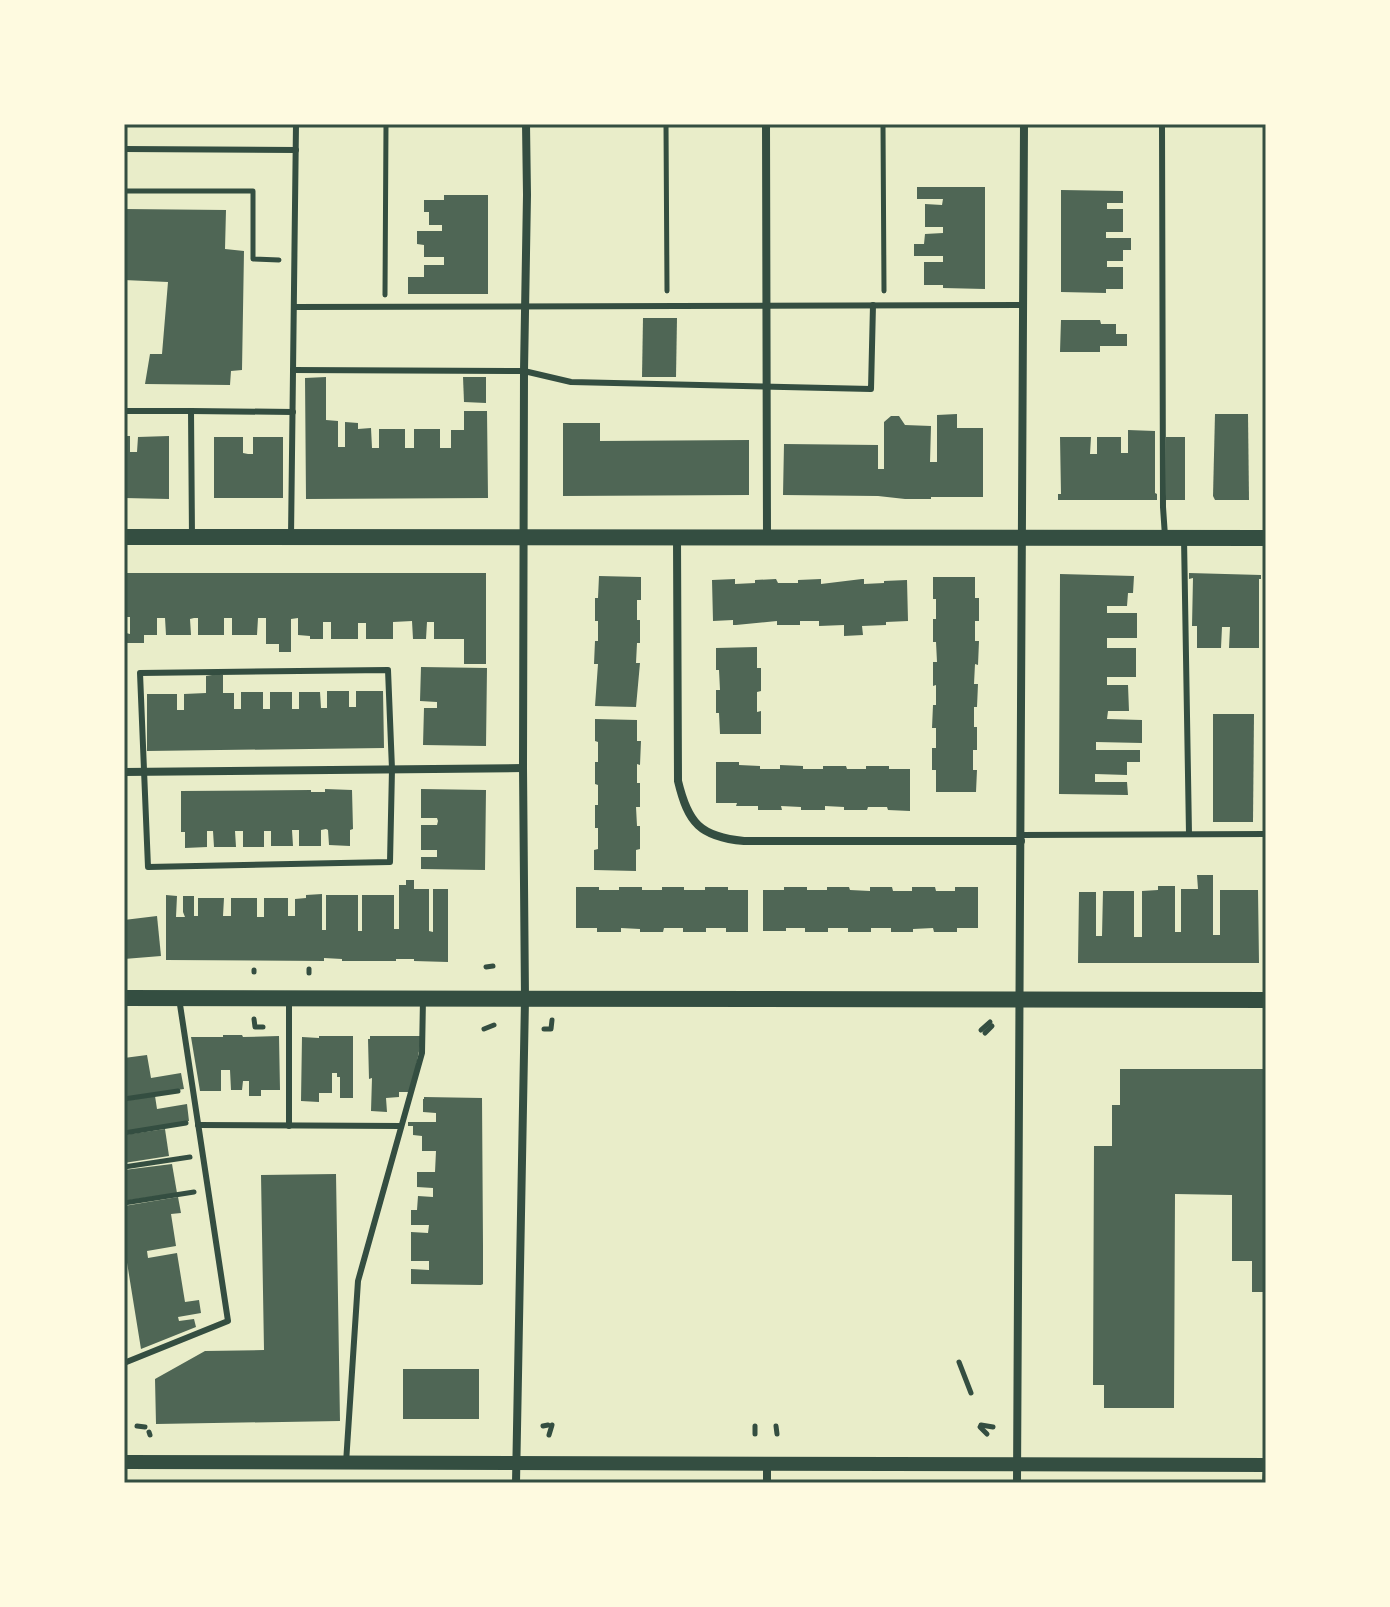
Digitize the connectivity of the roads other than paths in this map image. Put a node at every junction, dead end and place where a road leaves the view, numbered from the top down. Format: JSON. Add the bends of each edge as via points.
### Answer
{"nodes":[{"id":1,"x":296,"y":124,"type":"edge"},
{"id":2,"x":526,"y":124,"type":"edge"},
{"id":3,"x":766,"y":124,"type":"edge"},
{"id":4,"x":1024,"y":124,"type":"edge"},
{"id":5,"x":1162,"y":124,"type":"edge"},
{"id":6,"x":124,"y":149,"type":"edge"},
{"id":7,"x":296,"y":150,"type":"junction"},
{"id":8,"x":525,"y":305,"type":"junction"},
{"id":9,"x":767,"y":305,"type":"junction"},
{"id":10,"x":873,"y":305,"type":"junction"},
{"id":11,"x":1023,"y":305,"type":"junction"},
{"id":12,"x":295,"y":307,"type":"junction"},
{"id":13,"x":293,"y":370,"type":"junction"},
{"id":14,"x":524,"y":371,"type":"junction"},
{"id":15,"x":767,"y":387,"type":"junction"},
{"id":16,"x":124,"y":411,"type":"edge"},
{"id":17,"x":191,"y":411,"type":"junction"},
{"id":18,"x":293,"y":412,"type":"junction"},
{"id":19,"x":124,"y":537,"type":"edge"},
{"id":20,"x":192,"y":537,"type":"junction"},
{"id":21,"x":291,"y":537,"type":"junction"},
{"id":22,"x":524,"y":537,"type":"junction"},
{"id":23,"x":677,"y":537,"type":"junction"},
{"id":24,"x":767,"y":537,"type":"junction"},
{"id":25,"x":1022,"y":537,"type":"junction"},
{"id":26,"x":1165,"y":537,"type":"junction"},
{"id":27,"x":1184,"y":538,"type":"junction"},
{"id":28,"x":1266,"y":538,"type":"edge"},
{"id":29,"x":523,"y":768,"type":"junction"},
{"id":30,"x":392,"y":769,"type":"junction"},
{"id":31,"x":124,"y":772,"type":"edge"},
{"id":32,"x":144,"y":772,"type":"junction"},
{"id":33,"x":1189,"y":834,"type":"junction"},
{"id":34,"x":1266,"y":834,"type":"edge"},
{"id":35,"x":1021,"y":838,"type":"junction"},
{"id":36,"x":124,"y":998,"type":"edge"},
{"id":37,"x":179,"y":998,"type":"junction"},
{"id":38,"x":289,"y":998,"type":"junction"},
{"id":39,"x":424,"y":998,"type":"junction"},
{"id":40,"x":525,"y":999,"type":"junction"},
{"id":41,"x":1020,"y":999,"type":"junction"},
{"id":42,"x":1266,"y":1000,"type":"edge"},
{"id":43,"x":198,"y":1123,"type":"junction"},
{"id":44,"x":289,"y":1126,"type":"junction"},
{"id":45,"x":401,"y":1126,"type":"junction"},
{"id":46,"x":124,"y":1363,"type":"edge"},
{"id":47,"x":124,"y":1462,"type":"edge"},
{"id":48,"x":346,"y":1463,"type":"junction"},
{"id":49,"x":516,"y":1463,"type":"junction"},
{"id":50,"x":767,"y":1463,"type":"junction"},
{"id":51,"x":1017,"y":1464,"type":"junction"},
{"id":52,"x":1266,"y":1465,"type":"edge"},
{"id":53,"x":516,"y":1483,"type":"edge"},
{"id":54,"x":767,"y":1483,"type":"edge"},
{"id":55,"x":1017,"y":1483,"type":"edge"},
{"id":56,"x":1265,"y":1483,"type":"edge"}],
"edges":[{"from":1,"to":7,"type":"lane"},
{"from":2,"to":8,"type":"street"},
{"from":3,"to":9,"type":"street"},
{"from":4,"to":11,"type":"street"},
{"from":5,"to":26,"type":"lane"},
{"from":6,"to":7,"type":"lane"},
{"from":7,"to":12,"type":"lane"},
{"from":8,"to":9,"type":"lane"},
{"from":8,"to":12,"type":"lane"},
{"from":8,"to":14,"type":"street"},
{"from":9,"to":10,"type":"lane"},
{"from":9,"to":15,"type":"street"},
{"from":10,"to":11,"type":"lane"},
{"from":10,"to":15,"type":"lane","via":[[871,389]]},
{"from":11,"to":25,"type":"street"},
{"from":12,"to":13,"type":"lane"},
{"from":13,"to":14,"type":"lane"},
{"from":13,"to":18,"type":"lane"},
{"from":14,"to":15,"type":"lane","via":[[571,382]]},
{"from":14,"to":22,"type":"street"},
{"from":15,"to":24,"type":"street"},
{"from":16,"to":17,"type":"lane"},
{"from":17,"to":18,"type":"lane"},
{"from":17,"to":20,"type":"lane"},
{"from":18,"to":21,"type":"lane"},
{"from":19,"to":20,"type":"main road"},
{"from":20,"to":21,"type":"main road"},
{"from":21,"to":22,"type":"main road"},
{"from":22,"to":23,"type":"main road"},
{"from":22,"to":29,"type":"street"},
{"from":23,"to":24,"type":"main road"},
{"from":23,"to":35,"type":"street","via":[[678,781],[683,803],[708,833],[744,841]]},
{"from":24,"to":25,"type":"main road"},
{"from":25,"to":26,"type":"main road"},
{"from":25,"to":35,"type":"street"},
{"from":26,"to":27,"type":"main road"},
{"from":27,"to":28,"type":"main road"},
{"from":27,"to":33,"type":"lane"},
{"from":29,"to":30,"type":"street"},
{"from":29,"to":40,"type":"street"},
{"from":30,"to":32,"type":"street"},
{"from":30,"to":32,"type":"lane","via":[[390,862],[148,867]]},
{"from":30,"to":32,"type":"lane","via":[[388,670],[140,673]]},
{"from":31,"to":32,"type":"street"},
{"from":33,"to":34,"type":"lane"},
{"from":33,"to":35,"type":"lane"},
{"from":35,"to":41,"type":"street"},
{"from":36,"to":37,"type":"main road"},
{"from":37,"to":38,"type":"main road"},
{"from":37,"to":43,"type":"lane"},
{"from":38,"to":39,"type":"main road"},
{"from":38,"to":44,"type":"lane"},
{"from":39,"to":40,"type":"main road"},
{"from":39,"to":45,"type":"lane","via":[[422,1053]]},
{"from":40,"to":41,"type":"main road"},
{"from":40,"to":49,"type":"street"},
{"from":41,"to":42,"type":"main road"},
{"from":41,"to":51,"type":"street"},
{"from":43,"to":44,"type":"lane"},
{"from":43,"to":46,"type":"lane","via":[[228,1321]]},
{"from":44,"to":45,"type":"lane"},
{"from":45,"to":48,"type":"lane","via":[[358,1281]]},
{"from":47,"to":48,"type":"street"},
{"from":48,"to":49,"type":"street"},
{"from":49,"to":50,"type":"street"},
{"from":49,"to":53,"type":"street"},
{"from":50,"to":51,"type":"street"},
{"from":50,"to":54,"type":"street"},
{"from":51,"to":52,"type":"street"},
{"from":51,"to":55,"type":"street"},
{"from":52,"to":56,"type":"lane"}]}
